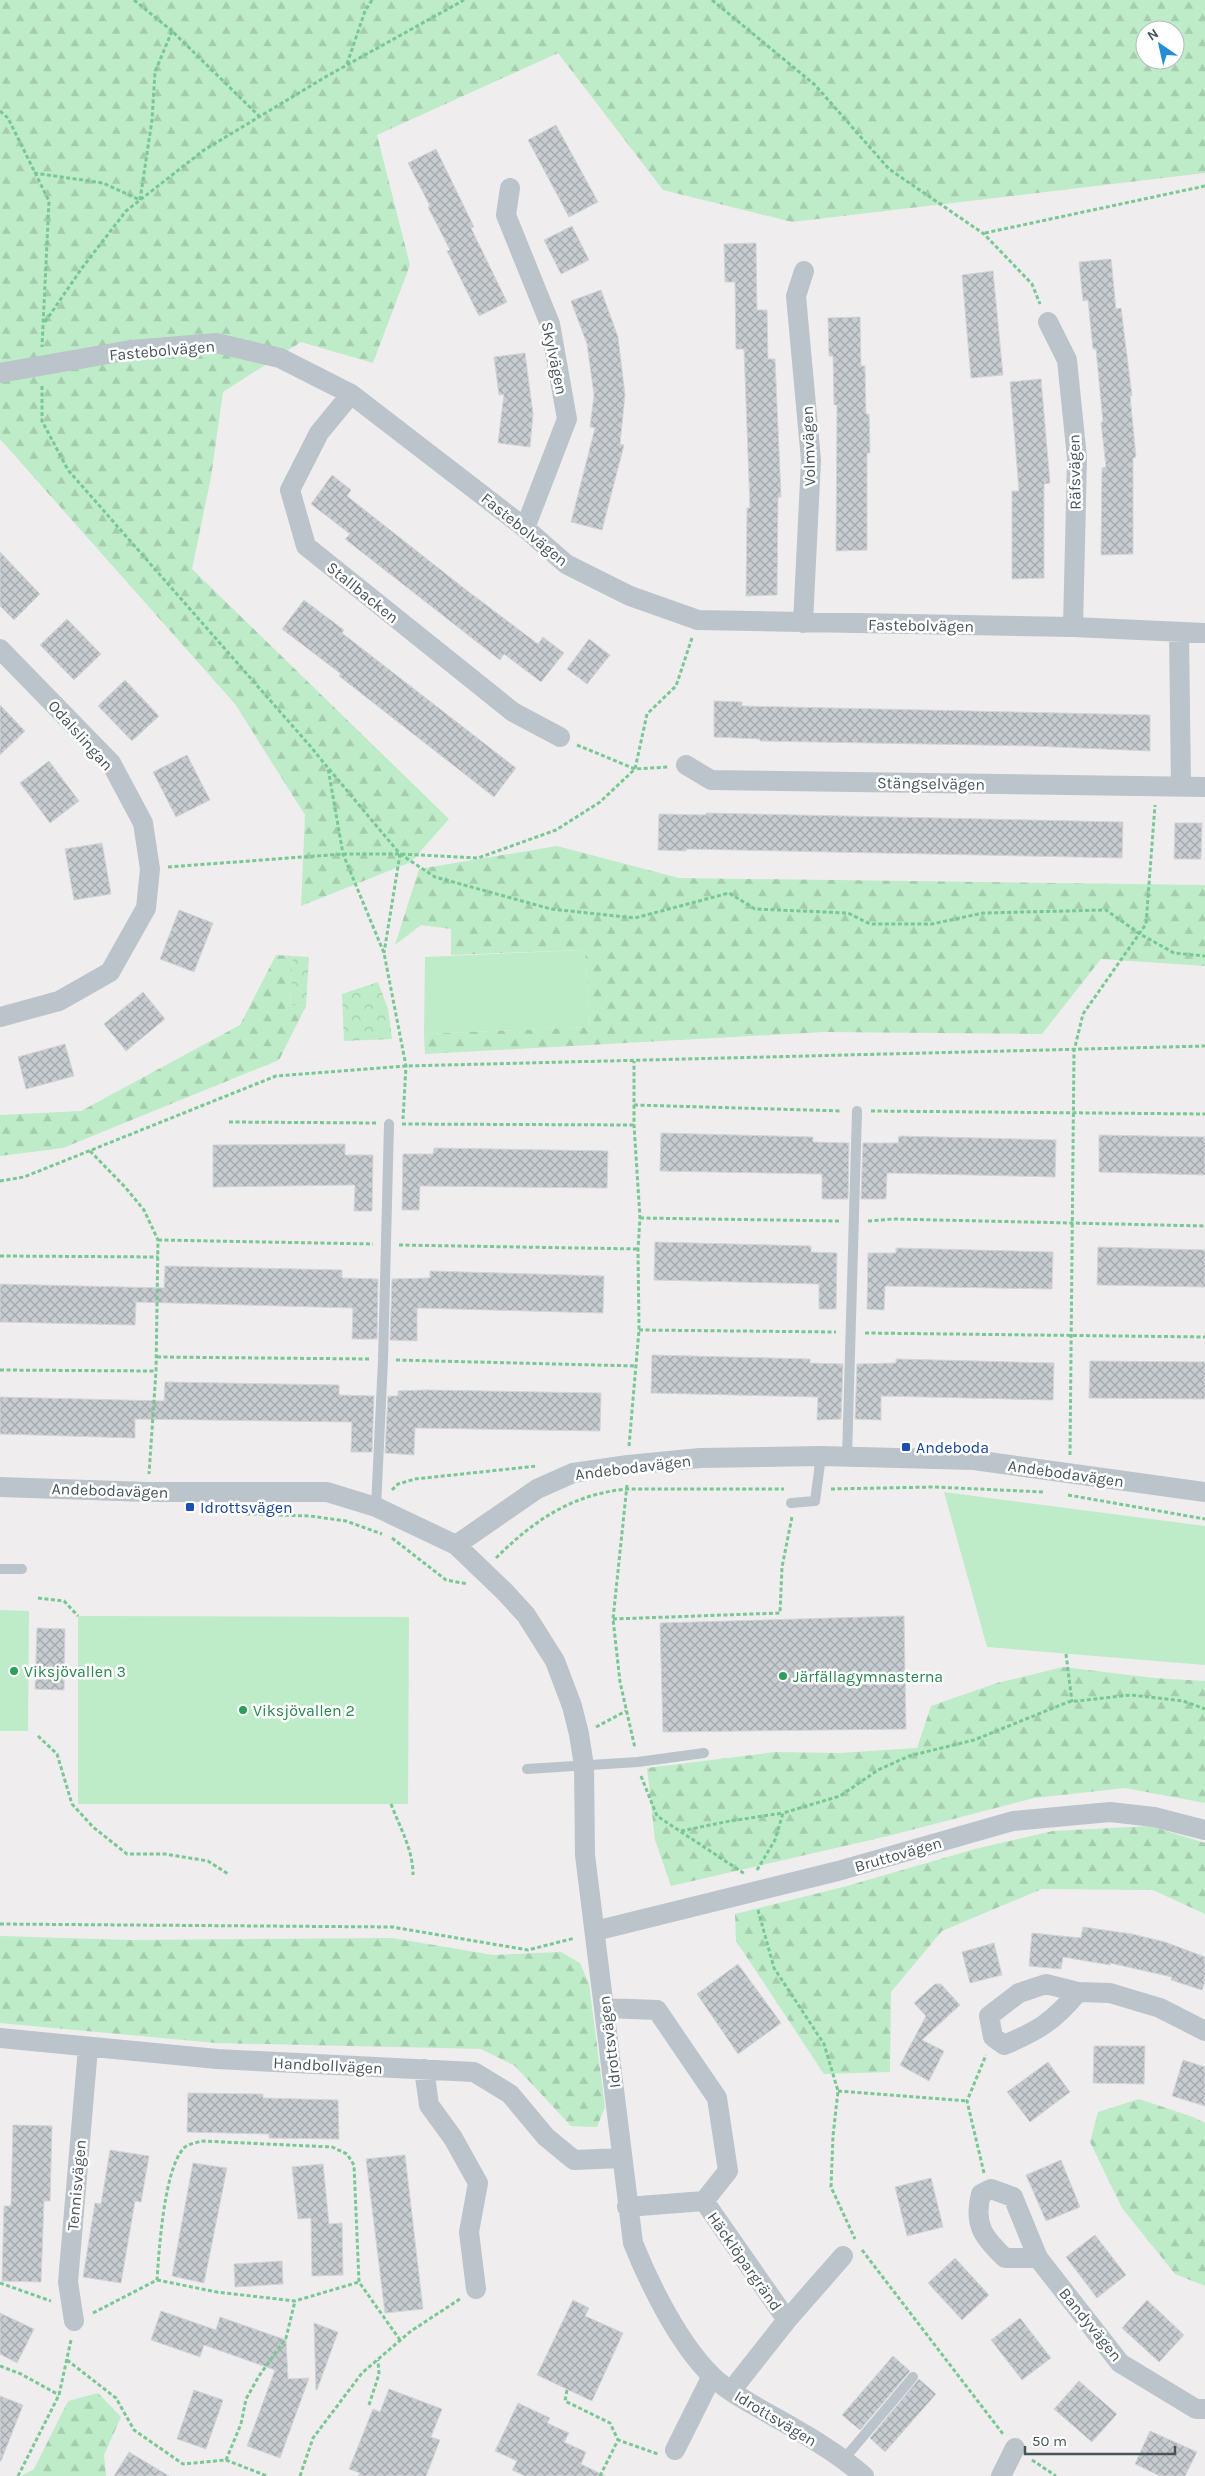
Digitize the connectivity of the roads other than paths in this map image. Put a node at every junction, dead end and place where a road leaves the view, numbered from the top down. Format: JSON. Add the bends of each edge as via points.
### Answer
{"nodes":[{"id":1,"x":510,"y":188,"type":"dead end"},
{"id":2,"x":804,"y":271,"type":"dead end"},
{"id":3,"x":1048,"y":322,"type":"road end"},
{"id":4,"x":0,"y":373,"type":"edge"},
{"id":5,"x":351,"y":394,"type":"junction"},
{"id":6,"x":525,"y":528,"type":"junction"},
{"id":7,"x":802,"y":624,"type":"junction"},
{"id":8,"x":1073,"y":627,"type":"junction"},
{"id":9,"x":1179,"y":632,"type":"junction"},
{"id":10,"x":1205,"y":633,"type":"edge"},
{"id":11,"x":0,"y":649,"type":"edge"},
{"id":12,"x":560,"y":738,"type":"road end"},
{"id":13,"x":686,"y":766,"type":"road end"},
{"id":14,"x":1181,"y":787,"type":"junction"},
{"id":15,"x":1205,"y":787,"type":"edge"},
{"id":16,"x":0,"y":1017,"type":"edge"},
{"id":17,"x":856,"y":1111,"type":"road end"},
{"id":18,"x":389,"y":1124,"type":"road end"},
{"id":19,"x":821,"y":1456,"type":"junction"},
{"id":20,"x":847,"y":1457,"type":"junction"},
{"id":21,"x":0,"y":1487,"type":"edge"},
{"id":22,"x":1205,"y":1492,"type":"edge"},
{"id":23,"x":792,"y":1503,"type":"road end"},
{"id":24,"x":376,"y":1507,"type":"junction"},
{"id":25,"x":456,"y":1545,"type":"junction"},
{"id":26,"x":22,"y":1568,"type":"dead end"},
{"id":27,"x":0,"y":1569,"type":"edge"},
{"id":28,"x":704,"y":1753,"type":"dead end"},
{"id":29,"x":584,"y":1766,"type":"junction"},
{"id":30,"x":527,"y":1769,"type":"dead end"},
{"id":31,"x":1205,"y":1830,"type":"edge"},
{"id":32,"x":594,"y":1931,"type":"junction"},
{"id":33,"x":1078,"y":1992,"type":"junction"},
{"id":34,"x":606,"y":2008,"type":"junction"},
{"id":35,"x":1205,"y":2031,"type":"edge"},
{"id":36,"x":0,"y":2038,"type":"edge"},
{"id":37,"x":88,"y":2048,"type":"junction"},
{"id":38,"x":424,"y":2069,"type":"junction"},
{"id":39,"x":622,"y":2158,"type":"junction"},
{"id":40,"x":704,"y":2201,"type":"junction"},
{"id":41,"x":627,"y":2207,"type":"junction"},
{"id":42,"x":843,"y":2256,"type":"dead end"},
{"id":43,"x":1038,"y":2258,"type":"junction"},
{"id":44,"x":476,"y":2289,"type":"road end"},
{"id":45,"x":786,"y":2320,"type":"junction"},
{"id":46,"x":74,"y":2321,"type":"road end"},
{"id":47,"x":712,"y":2376,"type":"junction"},
{"id":48,"x":913,"y":2377,"type":"dead end"},
{"id":49,"x":731,"y":2391,"type":"junction"},
{"id":50,"x":1205,"y":2409,"type":"edge"},
{"id":51,"x":1015,"y":2448,"type":"road end"},
{"id":52,"x":675,"y":2450,"type":"road end"},
{"id":53,"x":844,"y":2459,"type":"junction"},
{"id":54,"x":864,"y":2476,"type":"edge"},
{"id":55,"x":1001,"y":2476,"type":"edge"}],
"edges":[{"from":1,"to":6,"type":"street","name":"Skylvägen","via":[[506,215],[550,324],[567,419]]},
{"from":2,"to":7,"type":"street","name":"Volmvägen","via":[[796,296],[812,460]]},
{"from":3,"to":8,"type":"street","name":"Räfsvägen","via":[[1067,360],[1077,458]]},
{"from":4,"to":5,"type":"street","name":"Fastebolvägen","via":[[131,350],[216,343],[280,358]]},
{"from":5,"to":6,"type":"street","name":"Fastebolvägen"},
{"from":5,"to":12,"type":"street","name":"Stallbacken","via":[[319,433],[290,490],[306,546],[513,712]]},
{"from":6,"to":7,"type":"street","name":"Fastebolvägen","via":[[566,564],[630,596],[698,620]]},
{"from":7,"to":8,"type":"street","name":"Fastebolvägen"},
{"from":8,"to":9,"type":"street","name":"Fastebolvägen"},
{"from":9,"to":10,"type":"street","name":"Fastebolvägen"},
{"from":9,"to":14,"type":"street"},
{"from":11,"to":16,"type":"street","name":"Odalslingan","via":[[111,763],[143,823],[150,868],[146,908],[110,972],[59,1001]]},
{"from":13,"to":14,"type":"street","name":"Stängselvägen","via":[[711,780]]},
{"from":14,"to":15,"type":"street","name":"Stängselvägen"},
{"from":17,"to":20,"type":"lane"},
{"from":18,"to":24,"type":"lane"},
{"from":19,"to":20,"type":"street","name":"Andebodavägen"},
{"from":19,"to":23,"type":"lane","via":[[815,1501]]},
{"from":19,"to":25,"type":"street","name":"Andebodavägen","via":[[700,1458],[572,1473],[537,1489]]},
{"from":20,"to":22,"type":"street","name":"Andebodavägen","via":[[974,1460]]},
{"from":21,"to":24,"type":"street","name":"Andebodavägen","via":[[148,1492],[327,1492]]},
{"from":24,"to":25,"type":"street","name":"Andebodavägen"},
{"from":25,"to":29,"type":"street","name":"Idrottsvägen","via":[[526,1615],[555,1661],[572,1706]]},
{"from":26,"to":27,"type":"lane"},
{"from":28,"to":29,"type":"lane"},
{"from":29,"to":30,"type":"lane"},
{"from":29,"to":32,"type":"street","name":"Idrottsvägen","via":[[585,1855]]},
{"from":31,"to":32,"type":"street","name":"Bruttovägen","via":[[1154,1817],[1110,1812],[1013,1821],[838,1871],[752,1885]]},
{"from":32,"to":34,"type":"street","name":"Idrottsvägen"},
{"from":33,"to":33,"type":"street","via":[[1046,1984],[1019,1993],[989,2016],[993,2037],[1004,2045],[1032,2033],[1059,2015]]},
{"from":33,"to":35,"type":"street","via":[[1110,1993],[1160,2008]]},
{"from":34,"to":39,"type":"street","name":"Idrottsvägen"},
{"from":34,"to":40,"type":"street","name":"Häcklöpargränd","via":[[657,2010],[717,2098],[728,2171]]},
{"from":36,"to":37,"type":"street","name":"Handbollvägen"},
{"from":37,"to":38,"type":"street","name":"Handbollvägen","via":[[217,2059]]},
{"from":37,"to":46,"type":"street","name":"Tennisvägen","via":[[68,2282]]},
{"from":38,"to":39,"type":"street","name":"Handbollvägen","via":[[474,2072],[510,2094],[546,2137],[574,2160]]},
{"from":38,"to":44,"type":"street","via":[[429,2104],[478,2182],[469,2232]]},
{"from":39,"to":41,"type":"street","name":"Idrottsvägen"},
{"from":40,"to":41,"type":"street","name":"Häcklöpargränd"},
{"from":40,"to":45,"type":"street","name":"Häcklöpargränd"},
{"from":41,"to":47,"type":"street","name":"Idrottsvägen","via":[[633,2243],[646,2276],[682,2338]]},
{"from":42,"to":45,"type":"street","name":"Häcklöpargränd"},
{"from":43,"to":43,"type":"street","name":"Bandyvägen","via":[[1006,2258],[986,2240],[977,2212],[982,2194],[991,2189],[1013,2197]]},
{"from":43,"to":50,"type":"street","name":"Bandyvägen","via":[[1120,2362],[1196,2409]]},
{"from":45,"to":49,"type":"street","name":"Häcklöpargränd"},
{"from":47,"to":49,"type":"street","name":"Idrottsvägen"},
{"from":47,"to":52,"type":"street"},
{"from":48,"to":53,"type":"lane"},
{"from":49,"to":53,"type":"street","name":"Idrottsvägen"},
{"from":51,"to":55,"type":"street"},
{"from":53,"to":54,"type":"street","name":"Idrottsvägen"}]}
